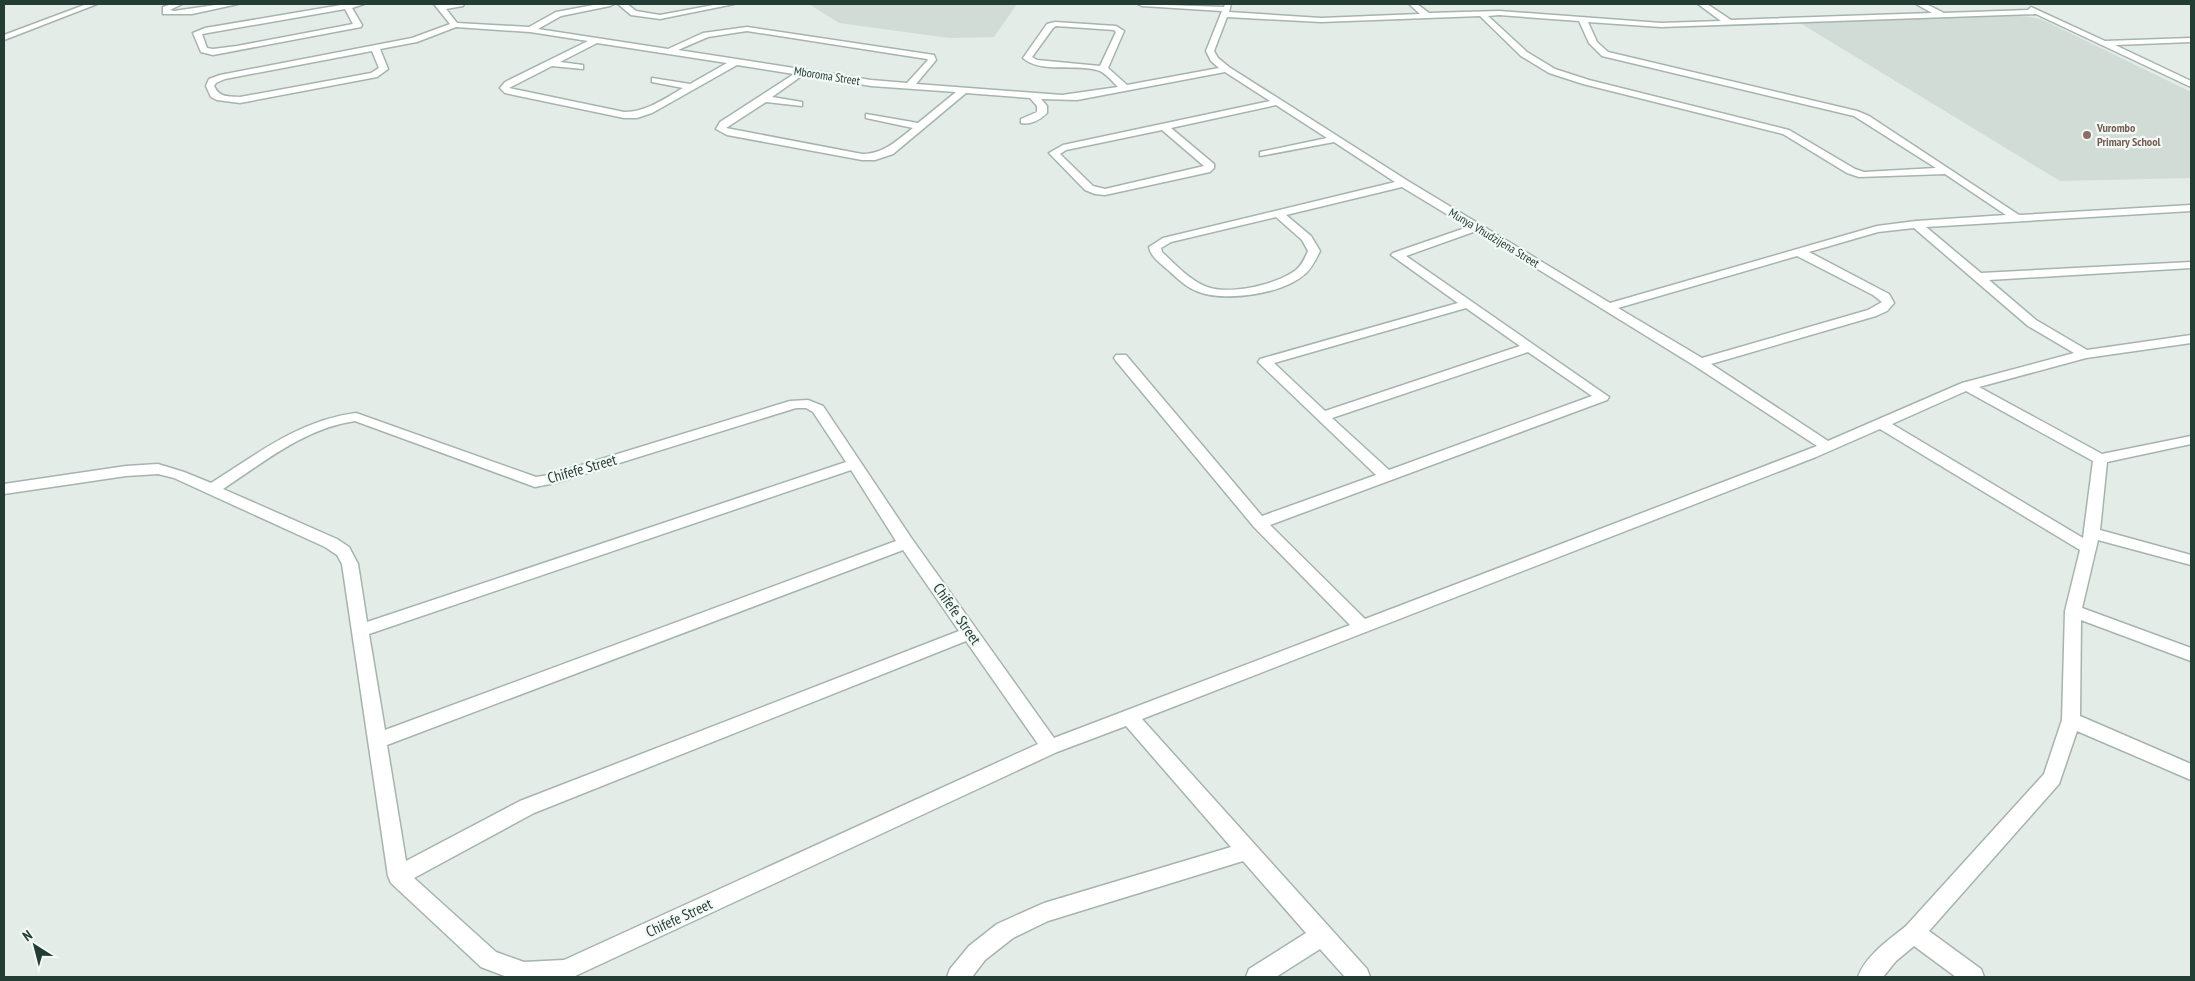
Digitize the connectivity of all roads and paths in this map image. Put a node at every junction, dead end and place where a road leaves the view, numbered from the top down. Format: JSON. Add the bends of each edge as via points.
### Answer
{"nodes":[{"id":1,"x":93,"y":4,"type":"edge"},
{"id":2,"x":178,"y":4,"type":"edge"},
{"id":3,"x":234,"y":4,"type":"edge"},
{"id":4,"x":360,"y":4,"type":"edge"},
{"id":5,"x":460,"y":4,"type":"edge"},
{"id":6,"x":610,"y":4,"type":"edge"},
{"id":7,"x":622,"y":4,"type":"edge"},
{"id":8,"x":730,"y":4,"type":"edge"},
{"id":9,"x":1142,"y":4,"type":"edge"},
{"id":10,"x":1414,"y":4,"type":"edge"},
{"id":11,"x":1702,"y":4,"type":"edge"},
{"id":12,"x":1920,"y":4,"type":"edge"},
{"id":13,"x":2020,"y":4,"type":"edge"},
{"id":14,"x":440,"y":5,"type":"edge"},
{"id":15,"x":1172,"y":5,"type":"edge"},
{"id":16,"x":348,"y":6,"type":"junction"},
{"id":17,"x":1226,"y":9,"type":"edge"},
{"id":18,"x":2039,"y":12,"type":"junction"},
{"id":19,"x":1482,"y":14,"type":"junction"},
{"id":20,"x":1427,"y":16,"type":"junction"},
{"id":21,"x":1943,"y":16,"type":"junction"},
{"id":22,"x":1582,"y":18,"type":"junction"},
{"id":23,"x":1730,"y":23,"type":"junction"},
{"id":24,"x":454,"y":25,"type":"junction"},
{"id":25,"x":530,"y":30,"type":"junction"},
{"id":26,"x":4,"y":38,"type":"edge"},
{"id":27,"x":597,"y":40,"type":"junction"},
{"id":28,"x":2180,"y":40,"type":"junction"},
{"id":29,"x":2191,"y":40,"type":"edge"},
{"id":30,"x":2102,"y":43,"type":"junction"},
{"id":31,"x":2191,"y":45,"type":"edge"},
{"id":32,"x":375,"y":48,"type":"junction"},
{"id":33,"x":672,"y":50,"type":"junction"},
{"id":34,"x":736,"y":62,"type":"junction"},
{"id":35,"x":552,"y":63,"type":"junction"},
{"id":36,"x":580,"y":67,"type":"dead end"},
{"id":37,"x":1103,"y":68,"type":"junction"},
{"id":38,"x":1226,"y":69,"type":"junction"},
{"id":39,"x":802,"y":72,"type":"junction"},
{"id":40,"x":654,"y":80,"type":"dead end"},
{"id":41,"x":2191,"y":84,"type":"edge"},
{"id":42,"x":909,"y":86,"type":"junction"},
{"id":43,"x":690,"y":87,"type":"junction"},
{"id":44,"x":1125,"y":88,"type":"junction"},
{"id":45,"x":963,"y":91,"type":"junction"},
{"id":46,"x":1033,"y":96,"type":"junction"},
{"id":47,"x":764,"y":99,"type":"junction"},
{"id":48,"x":1279,"y":102,"type":"junction"},
{"id":49,"x":799,"y":104,"type":"dead end"},
{"id":50,"x":869,"y":116,"type":"dead end"},
{"id":51,"x":1024,"y":121,"type":"dead end"},
{"id":52,"x":919,"y":126,"type":"junction"},
{"id":53,"x":1164,"y":127,"type":"junction"},
{"id":54,"x":1336,"y":139,"type":"junction"},
{"id":55,"x":1264,"y":154,"type":"dead end"},
{"id":56,"x":1947,"y":172,"type":"junction"},
{"id":57,"x":1404,"y":182,"type":"junction"},
{"id":58,"x":2191,"y":208,"type":"edge"},
{"id":59,"x":1280,"y":214,"type":"junction"},
{"id":60,"x":2017,"y":218,"type":"junction"},
{"id":61,"x":1916,"y":224,"type":"junction"},
{"id":62,"x":1478,"y":227,"type":"junction"},
{"id":63,"x":1797,"y":251,"type":"junction"},
{"id":64,"x":2191,"y":265,"type":"edge"},
{"id":65,"x":1976,"y":277,"type":"junction"},
{"id":66,"x":1467,"y":304,"type":"junction"},
{"id":67,"x":1609,"y":307,"type":"junction"},
{"id":68,"x":2191,"y":339,"type":"edge"},
{"id":69,"x":1530,"y":347,"type":"junction"},
{"id":70,"x":2085,"y":354,"type":"junction"},
{"id":71,"x":1121,"y":358,"type":"dead end"},
{"id":72,"x":1700,"y":363,"type":"junction"},
{"id":73,"x":1966,"y":386,"type":"junction"},
{"id":74,"x":1323,"y":416,"type":"junction"},
{"id":75,"x":1880,"y":423,"type":"junction"},
{"id":76,"x":2191,"y":440,"type":"edge"},
{"id":77,"x":1826,"y":446,"type":"junction"},
{"id":78,"x":2100,"y":459,"type":"junction"},
{"id":79,"x":855,"y":464,"type":"junction"},
{"id":80,"x":1386,"y":476,"type":"junction"},
{"id":81,"x":4,"y":489,"type":"edge"},
{"id":82,"x":211,"y":490,"type":"junction"},
{"id":83,"x":1259,"y":523,"type":"junction"},
{"id":84,"x":2090,"y":541,"type":"junction"},
{"id":85,"x":906,"y":543,"type":"junction"},
{"id":86,"x":2191,"y":560,"type":"edge"},
{"id":87,"x":2073,"y":611,"type":"junction"},
{"id":88,"x":1361,"y":626,"type":"junction"},
{"id":89,"x":360,"y":632,"type":"junction"},
{"id":90,"x":970,"y":633,"type":"junction"},
{"id":91,"x":2191,"y":655,"type":"edge"},
{"id":92,"x":1129,"y":717,"type":"junction"},
{"id":93,"x":2070,"y":720,"type":"junction"},
{"id":94,"x":376,"y":742,"type":"junction"},
{"id":95,"x":1050,"y":747,"type":"junction"},
{"id":96,"x":2191,"y":772,"type":"edge"},
{"id":97,"x":1247,"y":851,"type":"junction"},
{"id":98,"x":398,"y":876,"type":"junction"},
{"id":99,"x":1914,"y":933,"type":"junction"},
{"id":100,"x":1322,"y":935,"type":"junction"},
{"id":101,"x":522,"y":975,"type":"edge"},
{"id":102,"x":958,"y":977,"type":"edge"},
{"id":103,"x":1257,"y":977,"type":"edge"},
{"id":104,"x":1359,"y":977,"type":"edge"},
{"id":105,"x":1869,"y":977,"type":"edge"},
{"id":106,"x":1973,"y":977,"type":"edge"}],
"edges":[{"from":1,"to":26,"type":"street"},
{"from":2,"to":3,"type":"street","via":[[166,12]]},
{"from":4,"to":16,"type":"street"},
{"from":5,"to":14,"type":"street"},
{"from":6,"to":25,"type":"street","via":[[559,14]]},
{"from":7,"to":8,"type":"street","via":[[634,13],[660,17]]},
{"from":9,"to":15,"type":"street"},
{"from":10,"to":20,"type":"street"},
{"from":11,"to":23,"type":"street"},
{"from":12,"to":21,"type":"street"},
{"from":13,"to":18,"type":"street"},
{"from":14,"to":24,"type":"street"},
{"from":15,"to":17,"type":"street"},
{"from":16,"to":16,"type":"street","via":[[205,30],[197,33],[204,50],[237,49],[353,28],[358,25]]},
{"from":17,"to":20,"type":"street","via":[[1321,20]]},
{"from":17,"to":38,"type":"street","name":"Munya Vhudzijena Street","via":[[1210,51]]},
{"from":18,"to":21,"type":"street"},
{"from":18,"to":30,"type":"street"},
{"from":19,"to":20,"type":"street"},
{"from":19,"to":22,"type":"street"},
{"from":19,"to":56,"type":"street","via":[[1524,54],[1552,71],[1786,132],[1851,171],[1864,175]]},
{"from":21,"to":23,"type":"street"},
{"from":22,"to":23,"type":"street","via":[[1656,24]]},
{"from":22,"to":56,"type":"street","via":[[1591,39],[1606,54],[1857,114]]},
{"from":24,"to":25,"type":"street","name":"Mboroma Street"},
{"from":24,"to":32,"type":"street","via":[[423,38]]},
{"from":25,"to":27,"type":"street","name":"Mboroma Street"},
{"from":27,"to":33,"type":"street","name":"Mboroma Street"},
{"from":27,"to":35,"type":"street"},
{"from":28,"to":29,"type":"street"},
{"from":28,"to":30,"type":"street"},
{"from":28,"to":31,"type":"street"},
{"from":30,"to":41,"type":"street"},
{"from":32,"to":32,"type":"street","via":[[223,77],[210,86],[214,96],[240,100],[374,75],[384,69]]},
{"from":33,"to":34,"type":"street","name":"Mboroma Street"},
{"from":33,"to":42,"type":"street","via":[[706,35],[747,29],[931,57],[932,60]]},
{"from":34,"to":39,"type":"street","name":"Mboroma Street"},
{"from":34,"to":43,"type":"street"},
{"from":35,"to":36,"type":"street"},
{"from":35,"to":43,"type":"street","via":[[504,88],[624,115],[637,115]]},
{"from":37,"to":37,"type":"street","via":[[1120,31],[1116,28],[1055,24],[1050,26],[1027,58],[1035,62]]},
{"from":37,"to":44,"type":"street"},
{"from":38,"to":44,"type":"street","name":"Mboroma Street"},
{"from":38,"to":48,"type":"street","name":"Munya Vhudzijena Street"},
{"from":39,"to":42,"type":"street","name":"Mboroma Street"},
{"from":39,"to":47,"type":"street"},
{"from":40,"to":43,"type":"street"},
{"from":42,"to":45,"type":"street","name":"Mboroma Street"},
{"from":44,"to":46,"type":"street","name":"Mboroma Street","via":[[1077,98]]},
{"from":45,"to":46,"type":"street","name":"Mboroma Street"},
{"from":45,"to":52,"type":"street"},
{"from":46,"to":51,"type":"street","via":[[1042,106],[1042,113]]},
{"from":47,"to":49,"type":"street"},
{"from":47,"to":52,"type":"street","via":[[723,124],[721,129],[862,158],[889,152]]},
{"from":48,"to":53,"type":"street"},
{"from":48,"to":54,"type":"street","name":"Munya Vhudzijena Street"},
{"from":50,"to":52,"type":"street"},
{"from":53,"to":53,"type":"street","via":[[1064,148],[1054,153],[1089,188],[1105,192],[1206,170],[1210,166]]},
{"from":54,"to":55,"type":"street"},
{"from":54,"to":57,"type":"street","name":"Munya Vhudzijena Street"},
{"from":56,"to":60,"type":"street"},
{"from":57,"to":59,"type":"street"},
{"from":57,"to":62,"type":"street","name":"Munya Vhudzijena Street"},
{"from":58,"to":60,"type":"street"},
{"from":59,"to":59,"type":"street","via":[[1167,240],[1154,247],[1156,254],[1200,289],[1216,294],[1270,286],[1298,274],[1309,263],[1314,251],[1307,238]]},
{"from":60,"to":61,"type":"street"},
{"from":61,"to":63,"type":"street","via":[[1866,231]]},
{"from":61,"to":65,"type":"street"},
{"from":62,"to":66,"type":"street","via":[[1397,256]]},
{"from":62,"to":67,"type":"street","name":"Munya Vhudzijena Street"},
{"from":63,"to":67,"type":"street"},
{"from":63,"to":72,"type":"street","via":[[1877,292],[1888,303],[1872,312]]},
{"from":64,"to":65,"type":"street"},
{"from":65,"to":70,"type":"street","via":[[2032,323]]},
{"from":66,"to":69,"type":"street"},
{"from":66,"to":74,"type":"street","via":[[1265,362]]},
{"from":67,"to":72,"type":"street","name":"Munya Vhudzijena Street"},
{"from":68,"to":70,"type":"street"},
{"from":69,"to":74,"type":"street"},
{"from":69,"to":80,"type":"street","via":[[1602,397]]},
{"from":70,"to":73,"type":"street"},
{"from":71,"to":83,"type":"street"},
{"from":72,"to":77,"type":"street","name":"Munya Vhudzijena Street"},
{"from":73,"to":75,"type":"street"},
{"from":73,"to":78,"type":"street"},
{"from":74,"to":80,"type":"street"},
{"from":75,"to":77,"type":"street"},
{"from":75,"to":84,"type":"street"},
{"from":76,"to":78,"type":"street"},
{"from":77,"to":88,"type":"street"},
{"from":78,"to":84,"type":"street"},
{"from":79,"to":82,"type":"street","name":"Chifefe Street","via":[[818,408],[808,404],[795,404],[535,482],[356,417],[309,429]]},
{"from":79,"to":85,"type":"street","name":"Chifefe Street"},
{"from":79,"to":89,"type":"street"},
{"from":80,"to":83,"type":"street"},
{"from":81,"to":82,"type":"street","via":[[158,469]]},
{"from":82,"to":89,"type":"street","via":[[343,551],[350,564]]},
{"from":83,"to":88,"type":"street"},
{"from":84,"to":86,"type":"street"},
{"from":84,"to":87,"type":"street"},
{"from":85,"to":90,"type":"street","name":"Chifefe Street"},
{"from":85,"to":94,"type":"street"},
{"from":87,"to":91,"type":"street"},
{"from":87,"to":93,"type":"street"},
{"from":88,"to":92,"type":"street"},
{"from":89,"to":94,"type":"street"},
{"from":90,"to":95,"type":"street","name":"Chifefe Street"},
{"from":90,"to":98,"type":"street","via":[[527,807]]},
{"from":92,"to":95,"type":"street"},
{"from":92,"to":97,"type":"street"},
{"from":93,"to":96,"type":"street"},
{"from":93,"to":99,"type":"street","via":[[2052,778]]},
{"from":94,"to":98,"type":"street"},
{"from":95,"to":101,"type":"street","name":"Chifefe Street","via":[[565,970]]},
{"from":97,"to":100,"type":"street"},
{"from":97,"to":102,"type":"street","via":[[1044,913],[1005,931],[977,953]]},
{"from":98,"to":101,"type":"street","name":"Chifefe Street","via":[[489,960]]},
{"from":99,"to":105,"type":"street","via":[[1888,954]]},
{"from":99,"to":106,"type":"street"},
{"from":100,"to":103,"type":"street"},
{"from":100,"to":104,"type":"street"}]}
